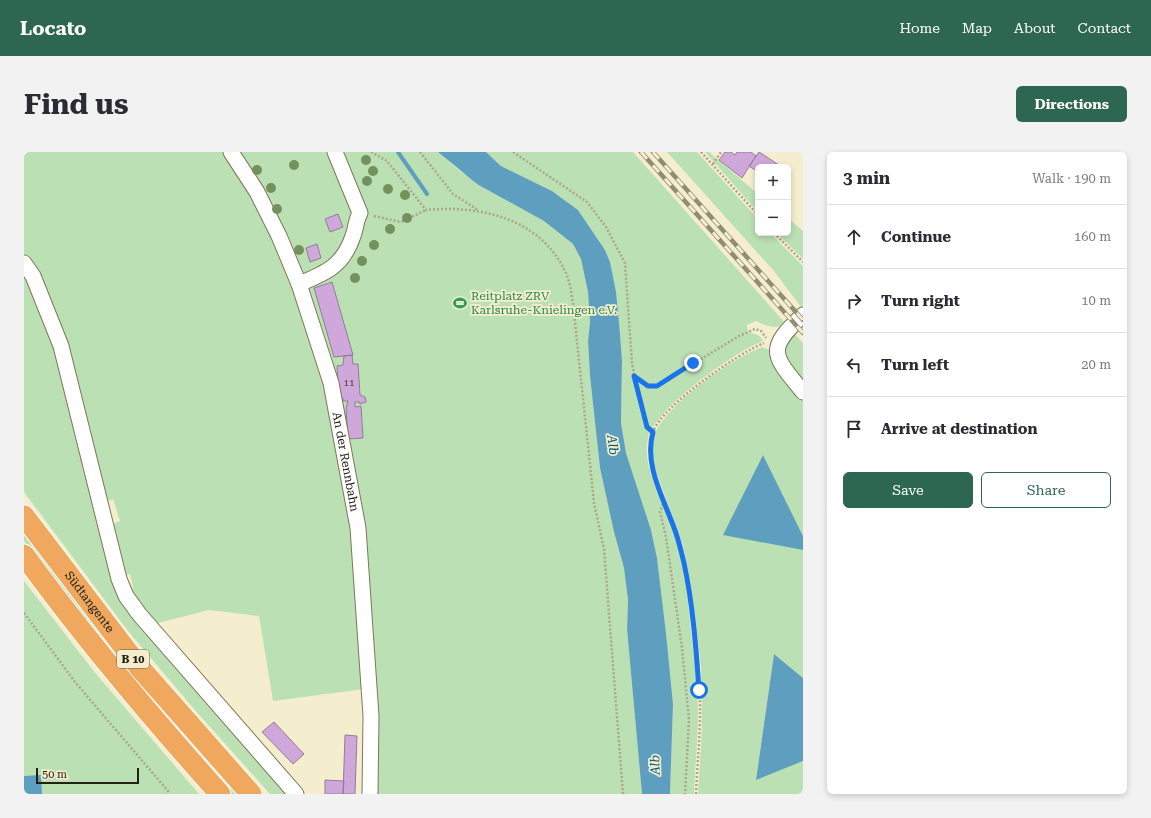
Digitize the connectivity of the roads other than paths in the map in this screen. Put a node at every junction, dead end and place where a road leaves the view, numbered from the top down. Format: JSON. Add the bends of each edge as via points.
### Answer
{"nodes":[{"id":1,"x":231,"y":152,"type":"edge"},
{"id":2,"x":335,"y":152,"type":"edge"},
{"id":3,"x":24,"y":262,"type":"edge"},
{"id":4,"x":299,"y":284,"type":"junction"},
{"id":5,"x":803,"y":315,"type":"edge"},
{"id":6,"x":803,"y":392,"type":"edge"},
{"id":7,"x":24,"y":516,"type":"edge"},
{"id":8,"x":24,"y":555,"type":"edge"},
{"id":9,"x":220,"y":794,"type":"edge"},
{"id":10,"x":251,"y":794,"type":"edge"},
{"id":11,"x":296,"y":794,"type":"edge"},
{"id":12,"x":370,"y":794,"type":"edge"}],
"edges":[{"from":1,"to":4,"type":"street","name":"An der Rennbahn","via":[[257,192]]},
{"from":2,"to":4,"type":"street","via":[[360,212],[347,252],[336,265],[322,275]]},
{"from":3,"to":11,"type":"street","via":[[33,276],[61,346],[119,579],[126,596],[164,644]]},
{"from":4,"to":12,"type":"street","name":"An der Rennbahn","via":[[331,383],[358,528],[371,716]]},
{"from":5,"to":6,"type":"street","via":[[782,336],[778,355],[781,365]]},
{"from":7,"to":10,"type":"highway","name":"Südtangente","number":"B 10","via":[[140,668]]},
{"from":8,"to":9,"type":"highway","name":"Südtangente","number":"B 10","via":[[120,680]]}]}
